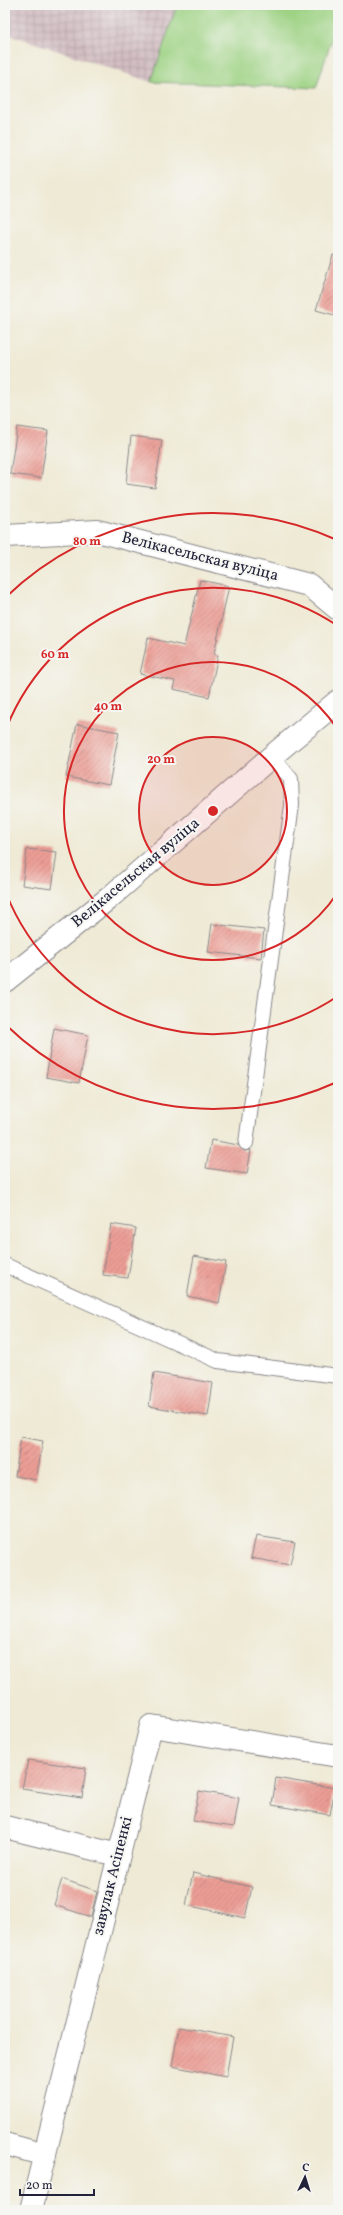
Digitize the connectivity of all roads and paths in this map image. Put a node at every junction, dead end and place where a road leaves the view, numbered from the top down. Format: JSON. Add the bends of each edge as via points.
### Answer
{"nodes":[{"id":1,"x":5,"y":536,"type":"edge"},
{"id":2,"x":338,"y":609,"type":"edge"},
{"id":3,"x":338,"y":702,"type":"edge"},
{"id":4,"x":272,"y":756,"type":"junction"},
{"id":5,"x":5,"y":981,"type":"edge"},
{"id":6,"x":246,"y":1143,"type":"dead end"},
{"id":7,"x":5,"y":1265,"type":"edge"},
{"id":8,"x":338,"y":1376,"type":"edge"},
{"id":9,"x":338,"y":1756,"type":"edge"},
{"id":10,"x":5,"y":1827,"type":"edge"},
{"id":11,"x":118,"y":1855,"type":"junction"},
{"id":12,"x":5,"y":2144,"type":"edge"},
{"id":13,"x":45,"y":2155,"type":"junction"},
{"id":14,"x":31,"y":2210,"type":"edge"}],
"edges":[{"from":1,"to":2,"type":"street","name":"Велікасельская вуліца","via":[[97,531],[309,585]]},
{"from":3,"to":4,"type":"street","name":"Велікасельская вуліца"},
{"from":4,"to":5,"type":"street","name":"Велікасельская вуліца","via":[[109,898]]},
{"from":4,"to":6,"type":"lane","via":[[291,779],[292,804]]},
{"from":7,"to":8,"type":"lane","via":[[218,1361]]},
{"from":9,"to":11,"type":"street","name":"завулак Асіпенкі","via":[[151,1726]]},
{"from":10,"to":11,"type":"street"},
{"from":11,"to":13,"type":"street","name":"завулак Асіпенкі"},
{"from":12,"to":13,"type":"street"},
{"from":13,"to":14,"type":"street","name":"завулак Асіпенкі"}]}
